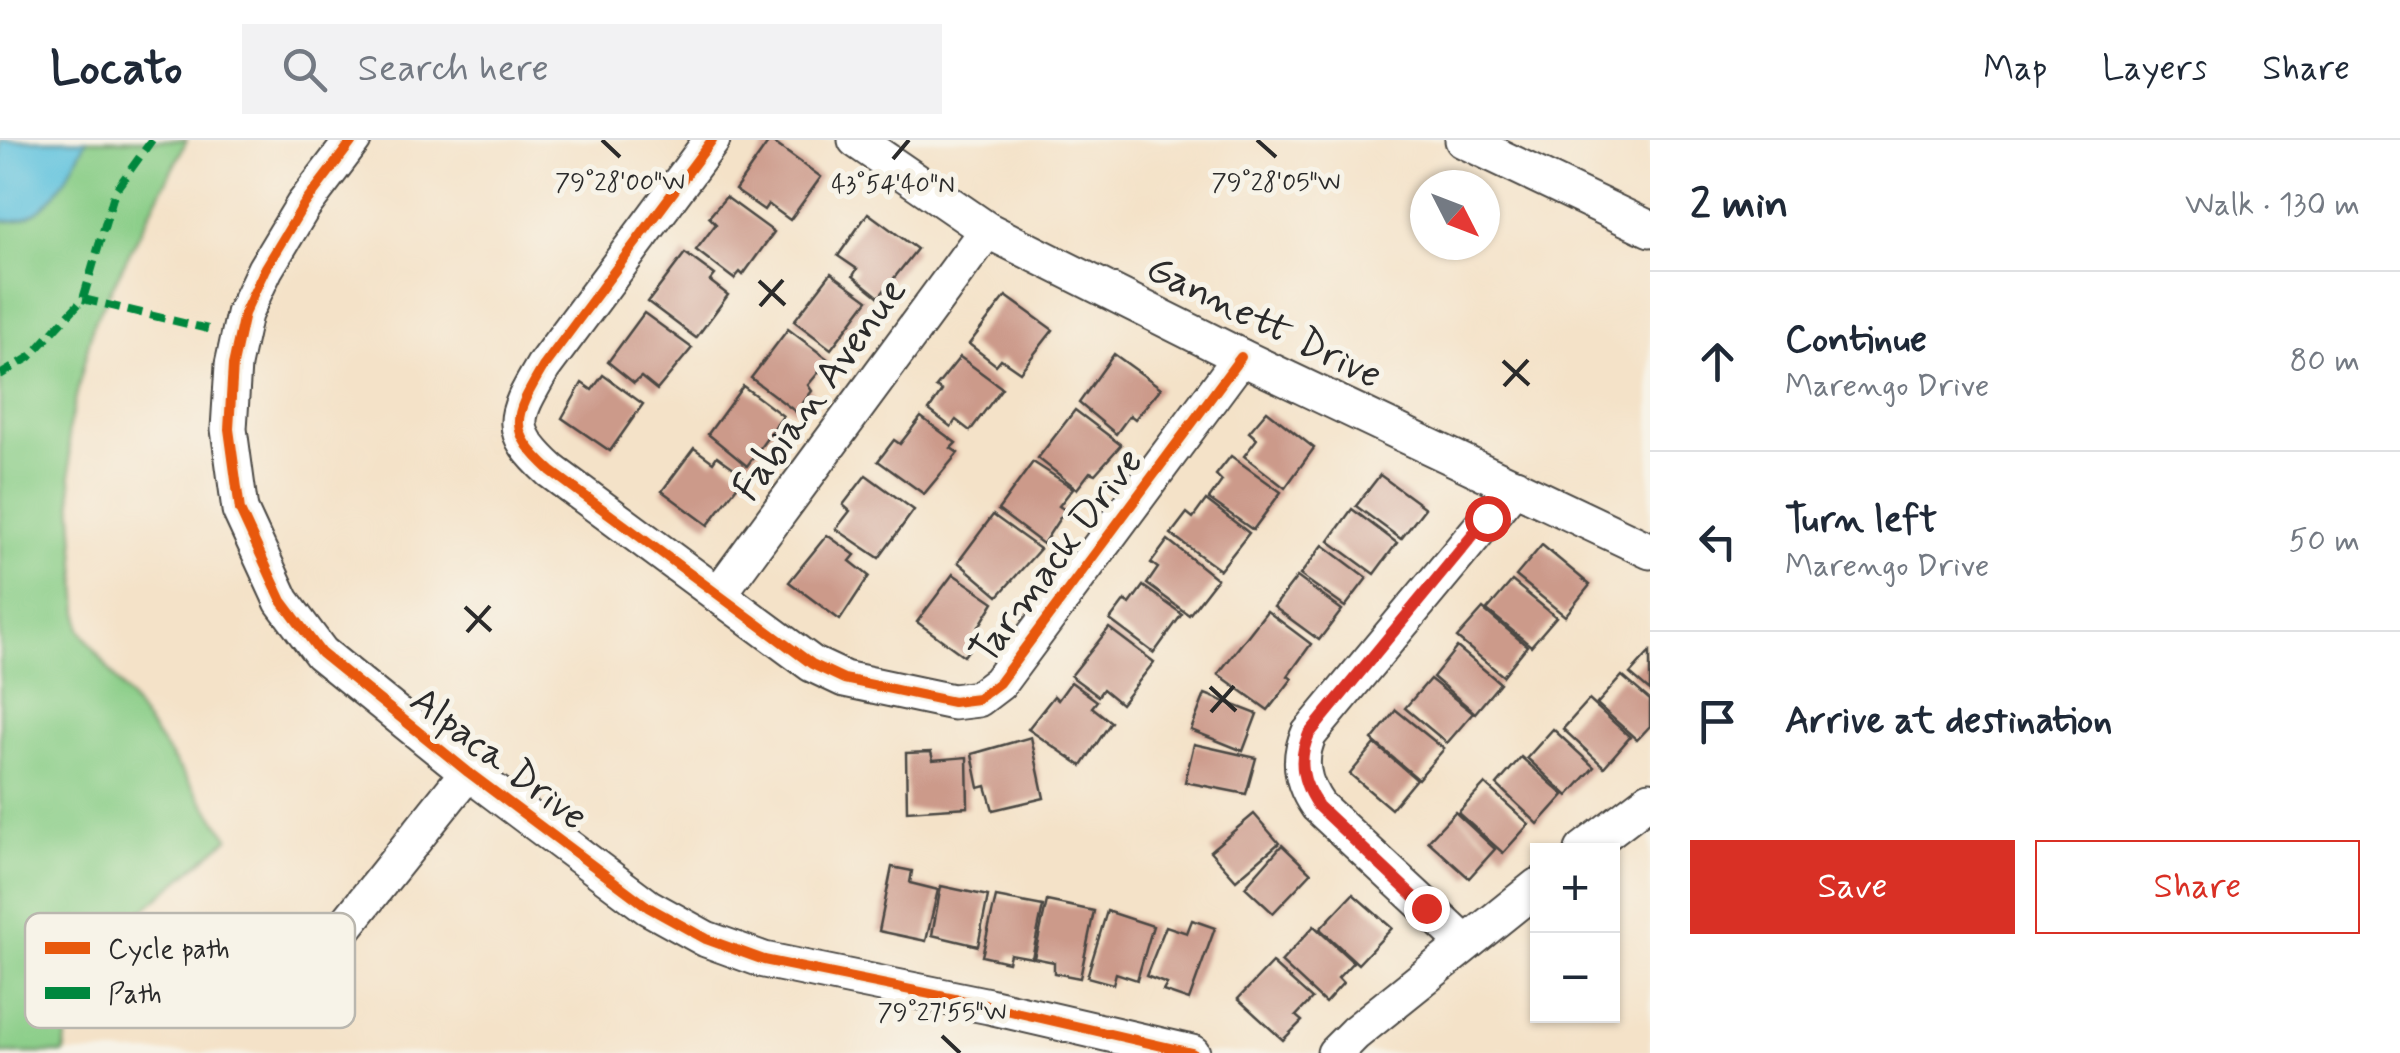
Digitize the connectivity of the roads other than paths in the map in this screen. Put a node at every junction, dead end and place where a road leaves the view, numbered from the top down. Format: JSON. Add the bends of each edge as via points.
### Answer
{"nodes":[{"id":1,"x":353,"y":140,"type":"edge"},
{"id":2,"x":712,"y":140,"type":"edge"},
{"id":3,"x":856,"y":140,"type":"edge"},
{"id":4,"x":1463,"y":140,"type":"edge"},
{"id":5,"x":1515,"y":151,"type":"edge"},
{"id":6,"x":1650,"y":229,"type":"edge"},
{"id":7,"x":987,"y":230,"type":"junction"},
{"id":8,"x":1241,"y":357,"type":"junction"},
{"id":9,"x":1514,"y":486,"type":"junction"},
{"id":10,"x":1650,"y":551,"type":"edge"},
{"id":11,"x":718,"y":595,"type":"junction"},
{"id":12,"x":468,"y":772,"type":"junction"},
{"id":13,"x":1650,"y":798,"type":"edge"},
{"id":14,"x":1593,"y":843,"type":"edge"},
{"id":15,"x":1530,"y":892,"type":"edge"},
{"id":16,"x":355,"y":915,"type":"edge"},
{"id":17,"x":1465,"y":943,"type":"junction"},
{"id":18,"x":1192,"y":1053,"type":"edge"},
{"id":19,"x":1335,"y":1053,"type":"edge"}],
"edges":[{"from":1,"to":12,"type":"street","name":"Alpaca Drive","via":[[282,239],[244,314],[232,366],[229,429],[240,510],[282,601],[322,653]]},
{"from":2,"to":11,"type":"street","via":[[544,367],[522,402],[518,424],[526,448],[551,471]]},
{"from":3,"to":7,"type":"street","name":"Gannett Drive"},
{"from":4,"to":5,"type":"street"},
{"from":5,"to":6,"type":"street"},
{"from":7,"to":8,"type":"street","name":"Gannett Drive"},
{"from":7,"to":11,"type":"street","name":"Fabian Avenue"},
{"from":8,"to":9,"type":"street","name":"Gannett Drive"},
{"from":8,"to":11,"type":"street","name":"Tarmack Drive","via":[[999,683],[978,699],[953,702],[844,678],[783,646]]},
{"from":9,"to":10,"type":"street","name":"Gannett Drive"},
{"from":9,"to":17,"type":"street","via":[[1302,749],[1306,788],[1318,806]]},
{"from":12,"to":16,"type":"street"},
{"from":12,"to":18,"type":"street","name":"Alpaca Drive","via":[[648,906],[734,950]]},
{"from":13,"to":14,"type":"street"},
{"from":15,"to":17,"type":"street"},
{"from":17,"to":19,"type":"street"}]}
